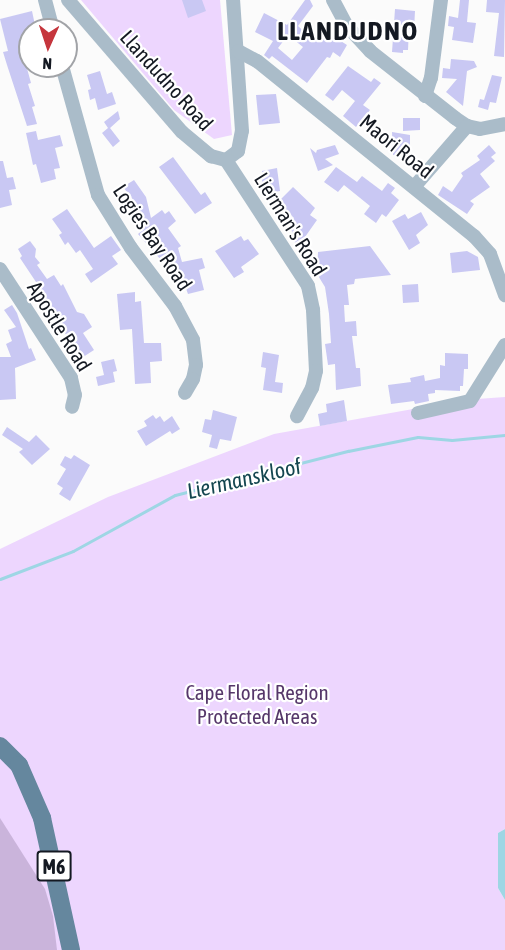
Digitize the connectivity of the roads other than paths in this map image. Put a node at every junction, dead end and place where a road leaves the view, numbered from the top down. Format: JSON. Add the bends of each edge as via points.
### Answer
{"nodes":[{"id":1,"x":45,"y":0,"type":"edge"},
{"id":2,"x":68,"y":0,"type":"edge"},
{"id":3,"x":233,"y":0,"type":"edge"},
{"id":4,"x":333,"y":0,"type":"edge"},
{"id":5,"x":441,"y":0,"type":"edge"},
{"id":6,"x":50,"y":18,"type":"edge"},
{"id":7,"x":238,"y":51,"type":"junction"},
{"id":8,"x":65,"y":78,"type":"edge"},
{"id":9,"x":425,"y":96,"type":"junction"},
{"id":10,"x":505,"y":124,"type":"edge"},
{"id":11,"x":467,"y":126,"type":"junction"},
{"id":12,"x":226,"y":160,"type":"junction"},
{"id":13,"x":414,"y":187,"type":"junction"},
{"id":14,"x":0,"y":269,"type":"edge"},
{"id":15,"x":505,"y":295,"type":"edge"},
{"id":16,"x":505,"y":345,"type":"edge"},
{"id":17,"x":185,"y":393,"type":"dead end"},
{"id":18,"x":72,"y":407,"type":"dead end"},
{"id":19,"x":418,"y":413,"type":"dead end"},
{"id":20,"x":297,"y":417,"type":"dead end"},
{"id":21,"x":0,"y":746,"type":"edge"},
{"id":22,"x":0,"y":757,"type":"edge"},
{"id":23,"x":26,"y":785,"type":"junction"},
{"id":24,"x":71,"y":950,"type":"edge"}],
"edges":[{"from":1,"to":6,"type":"street"},
{"from":2,"to":12,"type":"street","name":"Llandudno Road","via":[[182,132],[211,156]]},
{"from":3,"to":7,"type":"street","name":"Llandudno Road"},
{"from":4,"to":9,"type":"street","via":[[360,42]]},
{"from":5,"to":9,"type":"street"},
{"from":7,"to":12,"type":"street","name":"Llandudno Road","via":[[241,139],[238,152]]},
{"from":7,"to":13,"type":"street","name":"Maori Road","via":[[256,61]]},
{"from":8,"to":17,"type":"street","name":"Logies Bay Road","via":[[98,195],[131,248],[176,306],[193,340],[196,365]]},
{"from":9,"to":11,"type":"street"},
{"from":10,"to":11,"type":"street","via":[[480,129]]},
{"from":11,"to":13,"type":"street"},
{"from":12,"to":20,"type":"street","name":"Lierman's Road","via":[[308,286],[316,371]]},
{"from":13,"to":15,"type":"street","name":"Maori Road","via":[[484,246],[494,259]]},
{"from":14,"to":18,"type":"street","name":"Apostle Road","via":[[71,378],[75,394]]},
{"from":16,"to":19,"type":"street","via":[[470,402]]},
{"from":21,"to":23,"type":"main road","number":"M6","via":[[19,765]]},
{"from":22,"to":23,"type":"main road","number":"M6"},
{"from":23,"to":24,"type":"main road","number":"M6","via":[[47,833]]}]}
